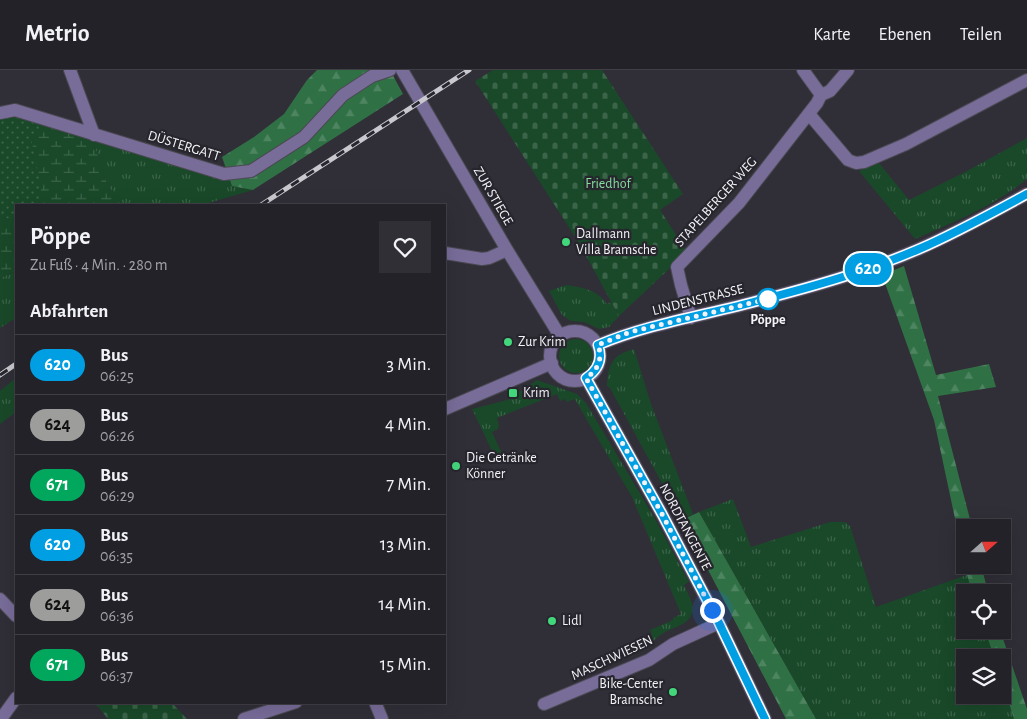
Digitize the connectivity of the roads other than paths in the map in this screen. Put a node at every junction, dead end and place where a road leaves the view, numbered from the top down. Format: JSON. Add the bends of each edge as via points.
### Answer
{"nodes":[{"id":1,"x":70,"y":70,"type":"edge"},
{"id":2,"x":390,"y":70,"type":"edge"},
{"id":3,"x":402,"y":70,"type":"edge"},
{"id":4,"x":803,"y":70,"type":"edge"},
{"id":5,"x":848,"y":70,"type":"edge"},
{"id":6,"x":1027,"y":80,"type":"edge"},
{"id":7,"x":821,"y":95,"type":"junction"},
{"id":8,"x":0,"y":113,"type":"edge"},
{"id":9,"x":809,"y":114,"type":"junction"},
{"id":10,"x":94,"y":135,"type":"junction"},
{"id":11,"x":1027,"y":194,"type":"edge"},
{"id":12,"x":507,"y":250,"type":"junction"},
{"id":13,"x":446,"y":254,"type":"edge"},
{"id":14,"x":691,"y":318,"type":"junction"},
{"id":15,"x":560,"y":336,"type":"junction"},
{"id":16,"x":598,"y":345,"type":"junction"},
{"id":17,"x":552,"y":363,"type":"junction"},
{"id":18,"x":586,"y":378,"type":"junction"},
{"id":19,"x":446,"y":408,"type":"edge"},
{"id":20,"x":0,"y":599,"type":"edge"},
{"id":21,"x":15,"y":615,"type":"edge"},
{"id":22,"x":719,"y":623,"type":"junction"},
{"id":23,"x":15,"y":699,"type":"edge"},
{"id":24,"x":290,"y":704,"type":"edge"},
{"id":25,"x":376,"y":704,"type":"edge"},
{"id":26,"x":544,"y":704,"type":"dead end"},
{"id":27,"x":1,"y":719,"type":"edge"},
{"id":28,"x":244,"y":719,"type":"edge"},
{"id":29,"x":382,"y":719,"type":"edge"},
{"id":30,"x":765,"y":719,"type":"edge"}],
"edges":[{"from":1,"to":10,"type":"street"},
{"from":2,"to":10,"type":"street","name":"DÜSTERGATT","via":[[372,76],[343,95],[304,137],[251,171],[224,174]]},
{"from":3,"to":12,"type":"street","name":"ZUR STIEGE"},
{"from":4,"to":7,"type":"street"},
{"from":5,"to":7,"type":"street","via":[[830,91]]},
{"from":6,"to":9,"type":"street","via":[[906,144],[864,162],[848,160]]},
{"from":7,"to":9,"type":"street"},
{"from":8,"to":10,"type":"street","name":"DÜSTERGATT","via":[[15,110]]},
{"from":9,"to":14,"type":"street","name":"STAPELBERGER WEG","via":[[739,203],[678,267]]},
{"from":11,"to":14,"type":"street","name":"LINDENSTRASSE","via":[[888,262],[852,275]]},
{"from":12,"to":13,"type":"street","via":[[482,259]]},
{"from":12,"to":15,"type":"street","name":"ZUR STIEGE"},
{"from":14,"to":16,"type":"street","name":"LINDENSTRASSE","via":[[630,332]]},
{"from":15,"to":16,"type":"street","via":[[582,332]]},
{"from":15,"to":17,"type":"street","via":[[552,348]]},
{"from":16,"to":18,"type":"street","via":[[599,362]]},
{"from":17,"to":18,"type":"street","via":[[565,378]]},
{"from":17,"to":19,"type":"street"},
{"from":18,"to":22,"type":"street","name":"NORDTANGENTE"},
{"from":20,"to":21,"type":"street"},
{"from":22,"to":26,"type":"street","name":"MASCHWIESEN","via":[[673,644],[649,660]]},
{"from":22,"to":30,"type":"street","name":"NORDTANGENTE"},
{"from":23,"to":27,"type":"street"},
{"from":24,"to":28,"type":"street"},
{"from":25,"to":29,"type":"street"}]}
